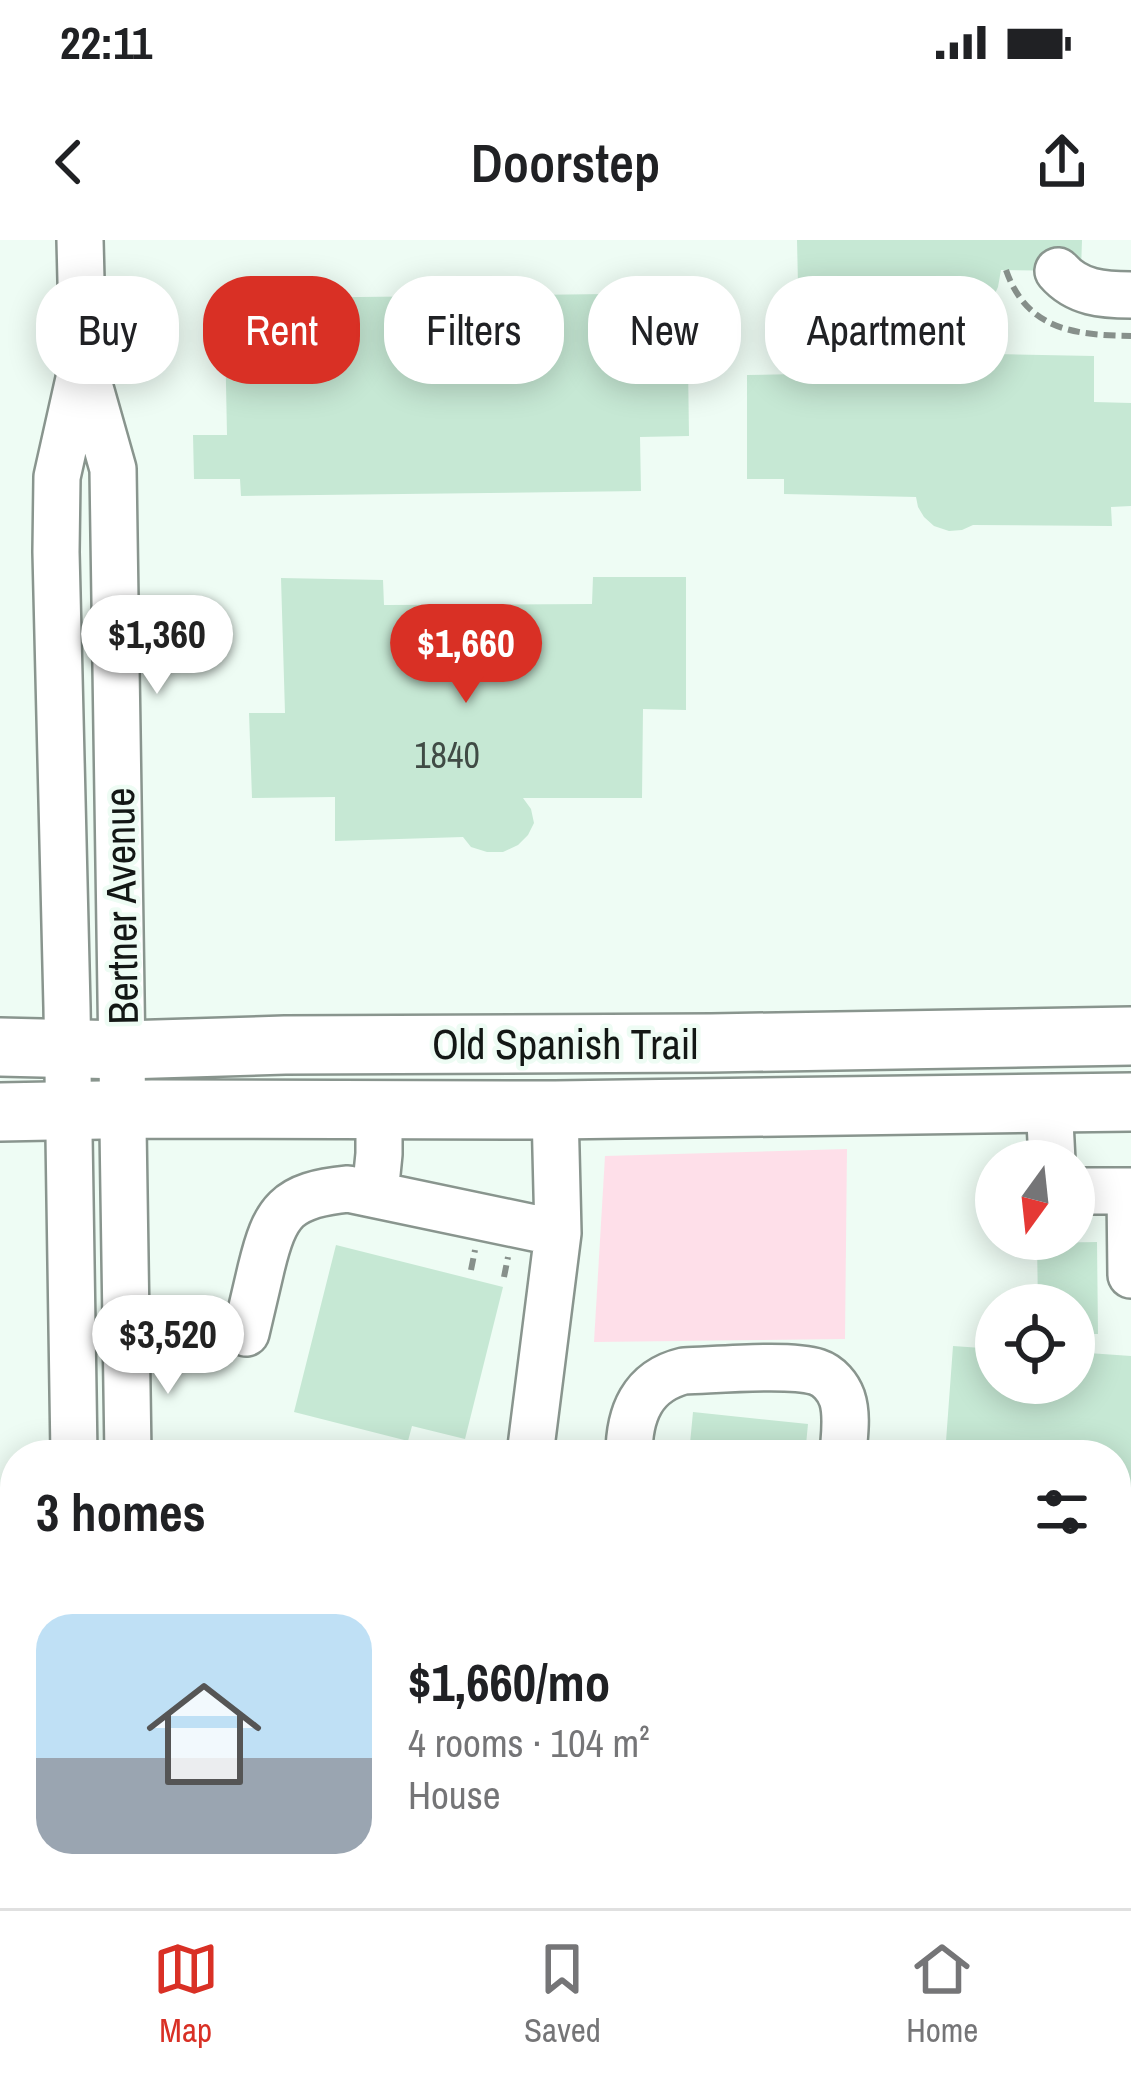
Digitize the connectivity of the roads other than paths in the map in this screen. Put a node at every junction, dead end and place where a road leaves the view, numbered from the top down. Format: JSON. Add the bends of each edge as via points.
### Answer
{"nodes":[{"id":1,"x":80,"y":240,"type":"edge"},
{"id":2,"x":1058,"y":271,"type":"dead end"},
{"id":3,"x":1131,"y":295,"type":"edge"},
{"id":4,"x":1131,"y":1036,"type":"edge"},
{"id":5,"x":711,"y":1043,"type":"junction"},
{"id":6,"x":0,"y":1047,"type":"edge"},
{"id":7,"x":96,"y":1049,"type":"junction"},
{"id":8,"x":1049,"y":1102,"type":"junction"},
{"id":9,"x":1131,"y":1102,"type":"edge"},
{"id":10,"x":712,"y":1109,"type":"junction"},
{"id":11,"x":554,"y":1110,"type":"junction"},
{"id":12,"x":96,"y":1111,"type":"junction"},
{"id":13,"x":379,"y":1111,"type":"junction"},
{"id":14,"x":0,"y":1112,"type":"edge"},
{"id":15,"x":1051,"y":1140,"type":"edge"},
{"id":16,"x":1095,"y":1191,"type":"edge"},
{"id":17,"x":374,"y":1194,"type":"junction"},
{"id":18,"x":558,"y":1233,"type":"junction"},
{"id":19,"x":1131,"y":1275,"type":"edge"},
{"id":20,"x":246,"y":1333,"type":"dead end"},
{"id":21,"x":75,"y":1440,"type":"edge"},
{"id":22,"x":127,"y":1440,"type":"edge"},
{"id":23,"x":532,"y":1440,"type":"edge"},
{"id":24,"x":629,"y":1440,"type":"edge"},
{"id":25,"x":844,"y":1440,"type":"edge"}],
"edges":[{"from":1,"to":7,"type":"street","name":"Bertner Avenue","via":[[83,361],[113,470]]},
{"from":2,"to":3,"type":"street","via":[[1088,291]]},
{"from":4,"to":5,"type":"main road","name":"Old Spanish Trail"},
{"from":5,"to":7,"type":"main road","name":"Old Spanish Trail"},
{"from":5,"to":10,"type":"main road"},
{"from":6,"to":7,"type":"main road","name":"Old Spanish Trail"},
{"from":7,"to":12,"type":"street","name":"Bertner Avenue"},
{"from":8,"to":9,"type":"main road","name":"Old Spanish Trail"},
{"from":8,"to":10,"type":"main road","name":"Old Spanish Trail"},
{"from":8,"to":15,"type":"street"},
{"from":10,"to":11,"type":"main road","name":"Old Spanish Trail"},
{"from":11,"to":13,"type":"main road","name":"Old Spanish Trail"},
{"from":11,"to":18,"type":"street"},
{"from":12,"to":13,"type":"main road","name":"Old Spanish Trail"},
{"from":12,"to":14,"type":"main road","name":"Old Spanish Trail"},
{"from":12,"to":21,"type":"street","name":"Bertner Avenue"},
{"from":12,"to":22,"type":"street","name":"Bertner Avenue"},
{"from":13,"to":17,"type":"street"},
{"from":16,"to":19,"type":"street","via":[[1130,1191]]},
{"from":17,"to":18,"type":"street"},
{"from":17,"to":20,"type":"street","via":[[317,1192],[284,1211],[271,1227]]},
{"from":18,"to":23,"type":"street"},
{"from":24,"to":25,"type":"street","via":[[635,1409],[669,1375],[796,1368],[818,1372],[842,1396]]}]}
